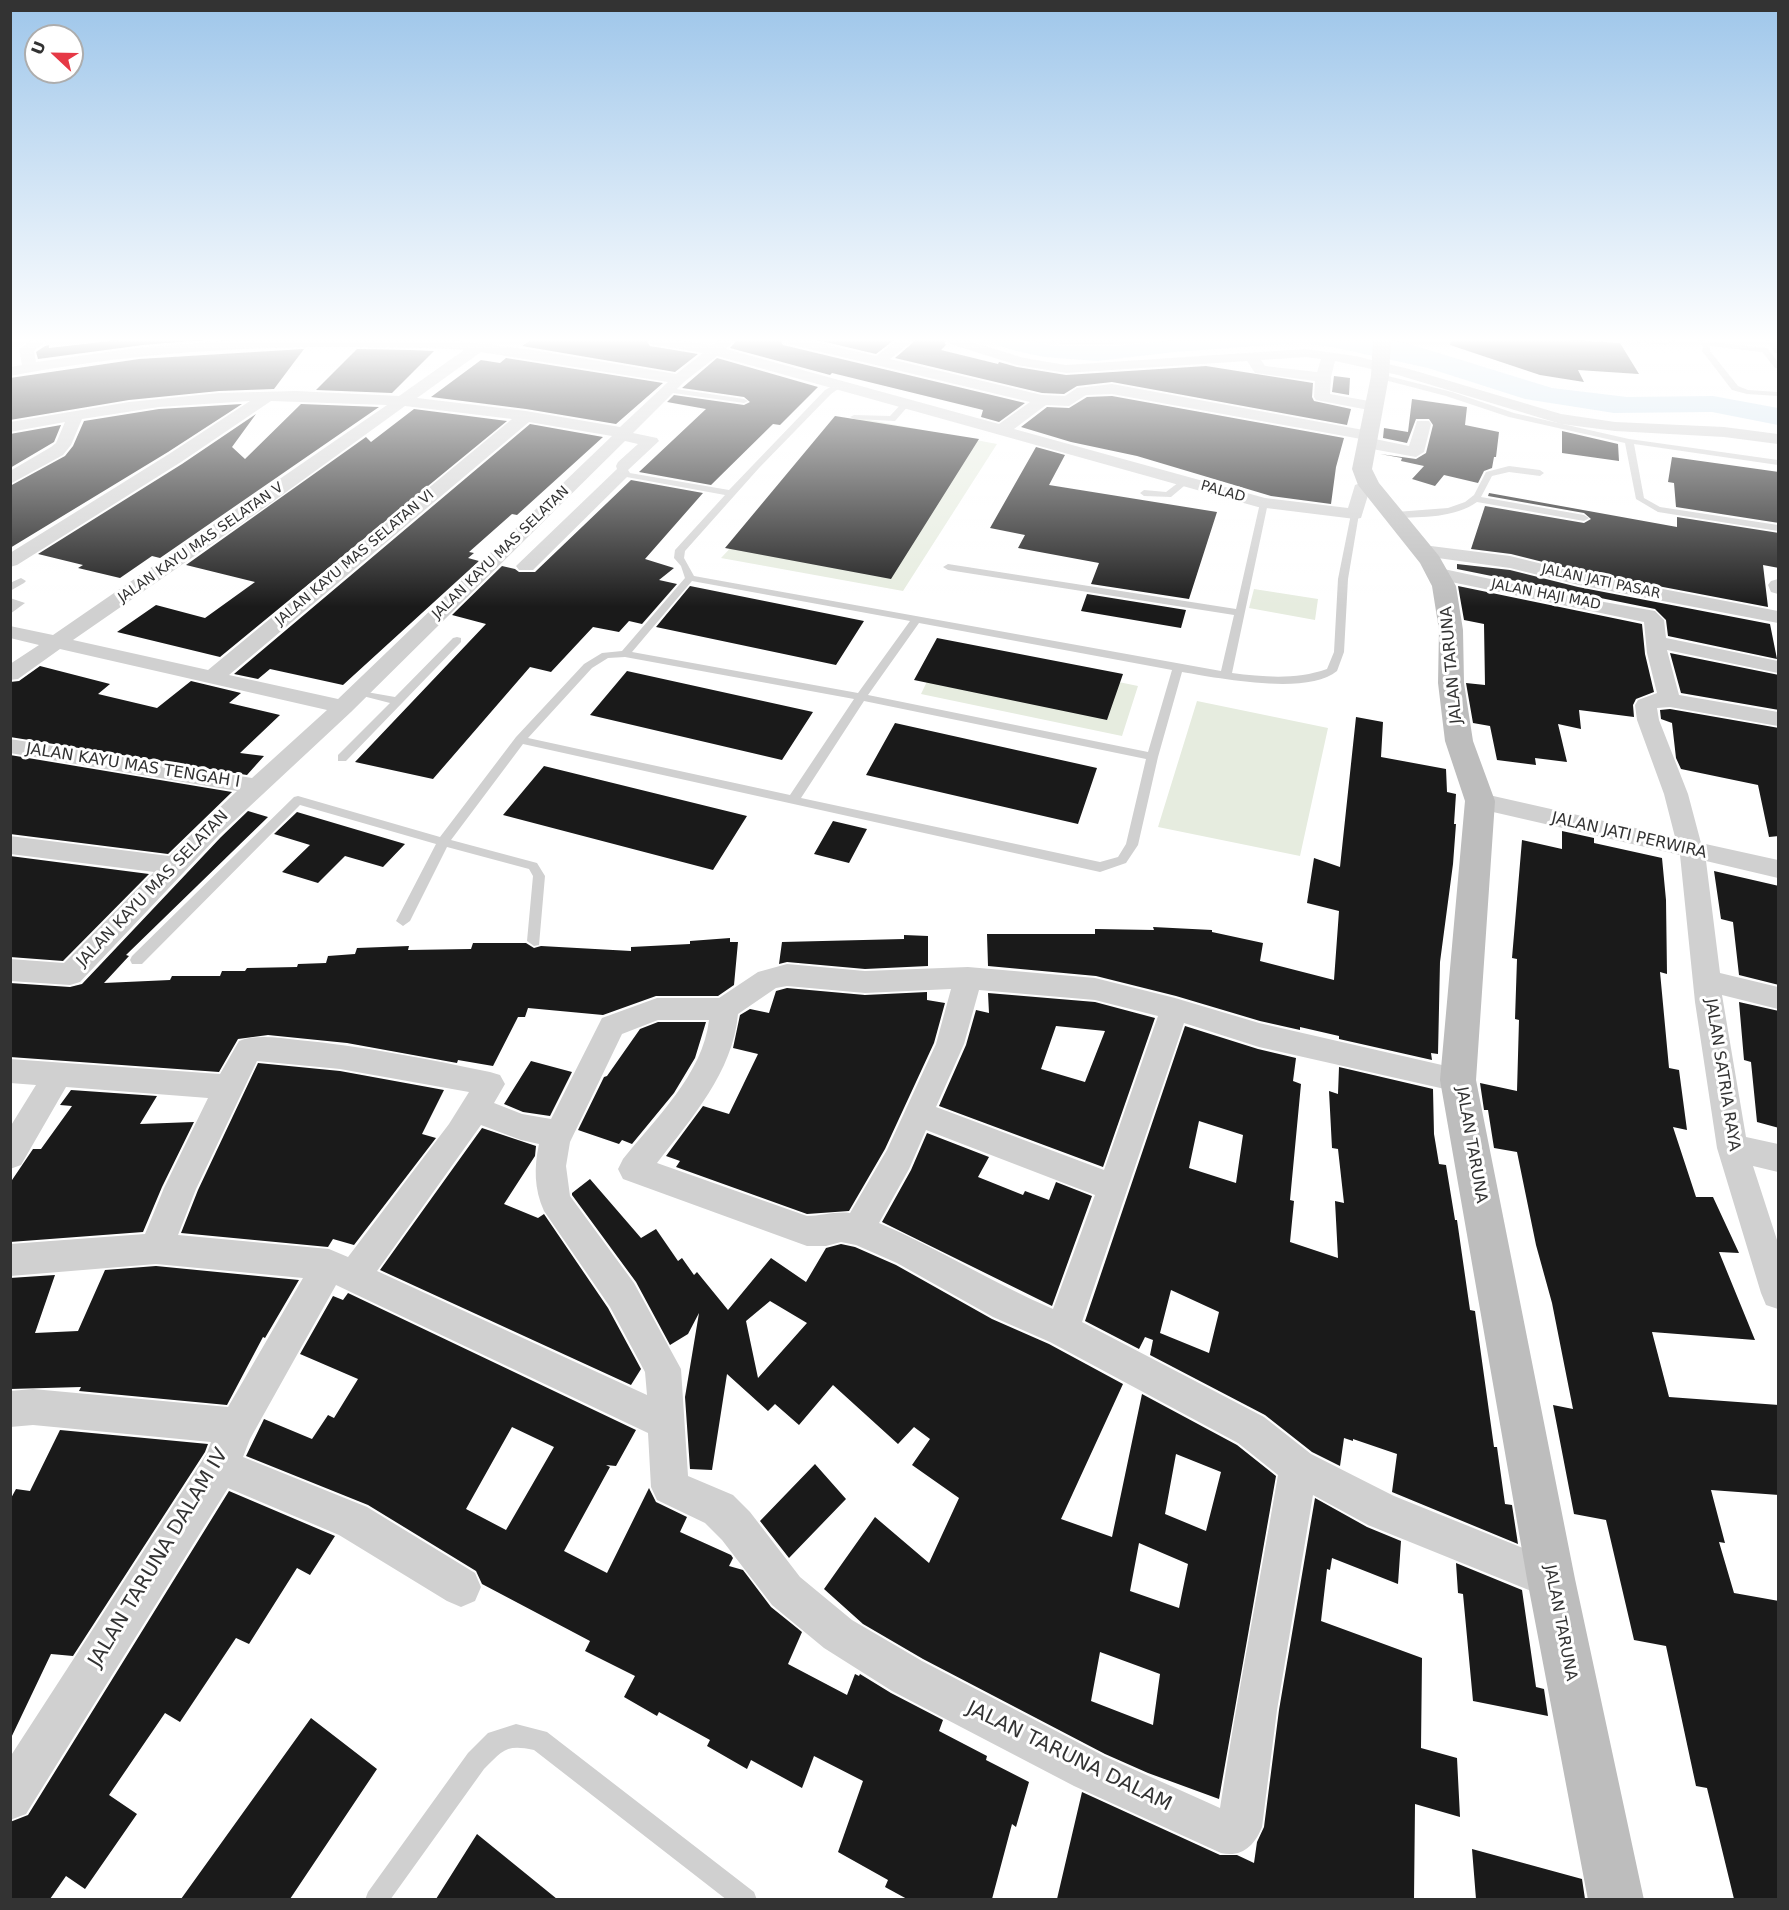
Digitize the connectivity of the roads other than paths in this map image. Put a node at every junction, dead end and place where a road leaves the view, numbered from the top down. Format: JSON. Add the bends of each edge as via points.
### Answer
{"nodes":[{"id":1,"x":70,"y":429,"type":"edge"},
{"id":2,"x":218,"y":429,"type":"edge"},
{"id":3,"x":362,"y":429,"type":"edge"},
{"id":4,"x":510,"y":429,"type":"edge"},
{"id":5,"x":593,"y":429,"type":"edge"},
{"id":6,"x":629,"y":429,"type":"edge"},
{"id":7,"x":792,"y":429,"type":"edge"},
{"id":8,"x":994,"y":429,"type":"edge"},
{"id":9,"x":1003,"y":429,"type":"edge"},
{"id":10,"x":1369,"y":429,"type":"edge"},
{"id":11,"x":1401,"y":429,"type":"edge"},
{"id":12,"x":1422,"y":429,"type":"edge"},
{"id":13,"x":1575,"y":429,"type":"edge"},
{"id":14,"x":1657,"y":429,"type":"edge"},
{"id":15,"x":1000,"y":431,"type":"junction"},
{"id":16,"x":623,"y":435,"type":"junction"},
{"id":17,"x":1779,"y":439,"type":"edge"},
{"id":18,"x":1629,"y":441,"type":"junction"},
{"id":19,"x":1779,"y":462,"type":"edge"},
{"id":20,"x":589,"y":468,"type":"junction"},
{"id":21,"x":622,"y":470,"type":"junction"},
{"id":22,"x":1540,"y":473,"type":"dead end"},
{"id":23,"x":10,"y":479,"type":"edge"},
{"id":24,"x":1186,"y":481,"type":"junction"},
{"id":25,"x":731,"y":493,"type":"junction"},
{"id":26,"x":1144,"y":493,"type":"dead end"},
{"id":27,"x":1475,"y":499,"type":"junction"},
{"id":28,"x":1362,"y":500,"type":"junction"},
{"id":29,"x":1263,"y":503,"type":"junction"},
{"id":30,"x":1396,"y":515,"type":"junction"},
{"id":31,"x":1584,"y":518,"type":"dead end"},
{"id":32,"x":536,"y":519,"type":"junction"},
{"id":33,"x":567,"y":525,"type":"junction"},
{"id":34,"x":1779,"y":528,"type":"edge"},
{"id":35,"x":10,"y":561,"type":"edge"},
{"id":36,"x":1431,"y":563,"type":"junction"},
{"id":37,"x":526,"y":566,"type":"dead end"},
{"id":38,"x":948,"y":567,"type":"dead end"},
{"id":39,"x":690,"y":578,"type":"junction"},
{"id":40,"x":21,"y":581,"type":"dead end"},
{"id":41,"x":10,"y":588,"type":"edge"},
{"id":42,"x":10,"y":601,"type":"edge"},
{"id":43,"x":10,"y":611,"type":"edge"},
{"id":44,"x":1241,"y":613,"type":"junction"},
{"id":45,"x":1779,"y":617,"type":"edge"},
{"id":46,"x":917,"y":618,"type":"junction"},
{"id":47,"x":10,"y":632,"type":"edge"},
{"id":48,"x":457,"y":640,"type":"dead end"},
{"id":49,"x":1657,"y":642,"type":"junction"},
{"id":50,"x":56,"y":644,"type":"junction"},
{"id":51,"x":625,"y":654,"type":"junction"},
{"id":52,"x":1178,"y":667,"type":"junction"},
{"id":53,"x":1779,"y":667,"type":"edge"},
{"id":54,"x":10,"y":675,"type":"edge"},
{"id":55,"x":1226,"y":675,"type":"junction"},
{"id":56,"x":212,"y":678,"type":"junction"},
{"id":57,"x":861,"y":697,"type":"junction"},
{"id":58,"x":351,"y":699,"type":"junction"},
{"id":59,"x":1670,"y":700,"type":"junction"},
{"id":60,"x":398,"y":701,"type":"junction"},
{"id":61,"x":1779,"y":719,"type":"edge"},
{"id":62,"x":520,"y":740,"type":"junction"},
{"id":63,"x":10,"y":746,"type":"edge"},
{"id":64,"x":1152,"y":757,"type":"junction"},
{"id":65,"x":342,"y":758,"type":"dead end"},
{"id":66,"x":255,"y":786,"type":"junction"},
{"id":67,"x":793,"y":800,"type":"junction"},
{"id":68,"x":1480,"y":801,"type":"junction"},
{"id":69,"x":443,"y":842,"type":"junction"},
{"id":70,"x":10,"y":845,"type":"edge"},
{"id":71,"x":1692,"y":851,"type":"junction"},
{"id":72,"x":173,"y":866,"type":"junction"},
{"id":73,"x":1779,"y":870,"type":"edge"},
{"id":74,"x":403,"y":921,"type":"dead end"},
{"id":75,"x":534,"y":941,"type":"dead end"},
{"id":76,"x":136,"y":960,"type":"dead end"},
{"id":77,"x":10,"y":970,"type":"edge"},
{"id":78,"x":968,"y":978,"type":"junction"},
{"id":79,"x":1708,"y":981,"type":"junction"},
{"id":80,"x":1779,"y":998,"type":"edge"},
{"id":81,"x":724,"y":1009,"type":"junction"},
{"id":82,"x":1174,"y":1009,"type":"junction"},
{"id":83,"x":10,"y":1071,"type":"edge"},
{"id":84,"x":58,"y":1075,"type":"junction"},
{"id":85,"x":1458,"y":1080,"type":"junction"},
{"id":86,"x":228,"y":1087,"type":"junction"},
{"id":87,"x":482,"y":1097,"type":"junction"},
{"id":88,"x":919,"y":1114,"type":"junction"},
{"id":89,"x":559,"y":1134,"type":"junction"},
{"id":90,"x":1731,"y":1148,"type":"junction"},
{"id":91,"x":10,"y":1155,"type":"edge"},
{"id":92,"x":1779,"y":1158,"type":"edge"},
{"id":93,"x":1113,"y":1188,"type":"junction"},
{"id":94,"x":858,"y":1230,"type":"junction"},
{"id":95,"x":156,"y":1249,"type":"junction"},
{"id":96,"x":10,"y":1260,"type":"edge"},
{"id":97,"x":341,"y":1271,"type":"junction"},
{"id":98,"x":1779,"y":1293,"type":"edge"},
{"id":99,"x":1062,"y":1330,"type":"junction"},
{"id":100,"x":10,"y":1409,"type":"edge"},
{"id":101,"x":667,"y":1423,"type":"junction"},
{"id":102,"x":237,"y":1426,"type":"junction"},
{"id":103,"x":220,"y":1466,"type":"junction"},
{"id":104,"x":1298,"y":1467,"type":"junction"},
{"id":105,"x":1551,"y":1579,"type":"junction"},
{"id":106,"x":460,"y":1587,"type":"dead end"},
{"id":107,"x":13,"y":1789,"type":"edge"},
{"id":108,"x":376,"y":1899,"type":"edge"},
{"id":109,"x":746,"y":1899,"type":"edge"},
{"id":110,"x":1616,"y":1899,"type":"edge"}],
"edges":[{"from":1,"to":23,"type":"street","via":[[57,451]]},
{"from":2,"to":35,"type":"street"},
{"from":3,"to":50,"type":"street","name":"JALAN KAYU MAS SELATAN V"},
{"from":4,"to":56,"type":"street","name":"JALAN KAYU MAS SELATAN VI"},
{"from":5,"to":16,"type":"street"},
{"from":6,"to":16,"type":"street","name":"JALAN KAYU MAS SELATAN"},
{"from":7,"to":25,"type":"lane"},
{"from":8,"to":15,"type":"street","name":"PALAD"},
{"from":9,"to":15,"type":"street"},
{"from":10,"to":28,"type":"street","name":"JALAN TARUNA","via":[[1362,469]]},
{"from":11,"to":12,"type":"street","via":[[1416,452]]},
{"from":13,"to":18,"type":"lane"},
{"from":14,"to":17,"type":"street","via":[[1741,432]]},
{"from":15,"to":24,"type":"street","name":"PALAD"},
{"from":16,"to":20,"type":"street","name":"JALAN KAYU MAS SELATAN"},
{"from":16,"to":21,"type":"street","via":[[655,437]]},
{"from":18,"to":19,"type":"lane"},
{"from":18,"to":34,"type":"lane","via":[[1640,499],[1645,504]]},
{"from":20,"to":21,"type":"street"},
{"from":20,"to":32,"type":"street","name":"JALAN KAYU MAS SELATAN"},
{"from":21,"to":25,"type":"lane"},
{"from":21,"to":33,"type":"street"},
{"from":22,"to":27,"type":"lane","via":[[1509,469],[1489,474]]},
{"from":24,"to":26,"type":"lane","via":[[1168,495]]},
{"from":24,"to":29,"type":"street","name":"PALAD"},
{"from":25,"to":39,"type":"lane","via":[[680,550],[679,558]]},
{"from":27,"to":30,"type":"lane","via":[[1461,508]]},
{"from":27,"to":31,"type":"lane"},
{"from":28,"to":29,"type":"street","name":"PALAD"},
{"from":28,"to":30,"type":"street","name":"JALAN TARUNA"},
{"from":28,"to":55,"type":"lane","via":[[1343,579],[1339,652],[1332,670],[1296,680]]},
{"from":29,"to":44,"type":"lane"},
{"from":30,"to":36,"type":"street","name":"JALAN TARUNA"},
{"from":32,"to":33,"type":"street"},
{"from":32,"to":58,"type":"street","name":"JALAN KAYU MAS SELATAN"},
{"from":33,"to":37,"type":"street"},
{"from":36,"to":45,"type":"street","name":"JALAN JATI PASAR","via":[[1448,552]]},
{"from":36,"to":49,"type":"street","name":"JALAN HAJI MAD","via":[[1652,617]]},
{"from":36,"to":68,"type":"street","name":"JALAN TARUNA","via":[[1444,586],[1451,630],[1451,683],[1459,741]]},
{"from":38,"to":44,"type":"lane"},
{"from":39,"to":46,"type":"lane"},
{"from":39,"to":51,"type":"lane"},
{"from":40,"to":41,"type":"lane"},
{"from":42,"to":43,"type":"lane","via":[[20,603]]},
{"from":44,"to":55,"type":"lane"},
{"from":46,"to":52,"type":"lane"},
{"from":46,"to":57,"type":"lane"},
{"from":47,"to":50,"type":"street"},
{"from":48,"to":60,"type":"lane"},
{"from":49,"to":53,"type":"street"},
{"from":49,"to":59,"type":"street"},
{"from":50,"to":54,"type":"street","name":"JALAN KAYU MAS SELATAN V"},
{"from":50,"to":56,"type":"street"},
{"from":51,"to":57,"type":"lane"},
{"from":51,"to":62,"type":"lane","via":[[606,655],[588,666]]},
{"from":52,"to":55,"type":"lane"},
{"from":52,"to":64,"type":"lane"},
{"from":56,"to":58,"type":"street"},
{"from":57,"to":64,"type":"lane"},
{"from":57,"to":67,"type":"lane"},
{"from":58,"to":60,"type":"lane"},
{"from":58,"to":66,"type":"street","name":"JALAN KAYU MAS SELATAN"},
{"from":59,"to":61,"type":"street"},
{"from":59,"to":71,"type":"street","name":"JALAN SATRIA RAYA","via":[[1648,702],[1648,720]]},
{"from":60,"to":65,"type":"lane"},
{"from":62,"to":67,"type":"lane"},
{"from":62,"to":69,"type":"lane"},
{"from":63,"to":66,"type":"street","name":"JALAN KAYU MAS TENGAH I"},
{"from":64,"to":67,"type":"lane","via":[[1132,845],[1122,860],[1100,867]]},
{"from":66,"to":72,"type":"street","name":"JALAN KAYU MAS SELATAN"},
{"from":68,"to":71,"type":"street","name":"JALAN JATI PERWIRA"},
{"from":68,"to":85,"type":"street","name":"JALAN TARUNA"},
{"from":69,"to":74,"type":"lane"},
{"from":69,"to":75,"type":"lane","via":[[537,870]]},
{"from":69,"to":76,"type":"lane","via":[[298,800]]},
{"from":70,"to":72,"type":"street"},
{"from":71,"to":73,"type":"street","name":"JALAN JATI PERWIRA"},
{"from":71,"to":79,"type":"street","name":"JALAN SATRIA RAYA"},
{"from":72,"to":77,"type":"street","name":"JALAN KAYU MAS SELATAN","via":[[70,974]]},
{"from":78,"to":81,"type":"street","via":[[865,982],[787,975],[768,980]]},
{"from":78,"to":82,"type":"street","via":[[1095,989]]},
{"from":78,"to":88,"type":"street","via":[[951,1044]]},
{"from":79,"to":80,"type":"street"},
{"from":79,"to":90,"type":"street","name":"JALAN SATRIA RAYA"},
{"from":81,"to":89,"type":"street","via":[[657,1009],[612,1026]]},
{"from":81,"to":94,"type":"street","via":[[724,1026],[712,1060],[634,1169],[807,1232],[840,1227]]},
{"from":82,"to":85,"type":"street","via":[[1259,1035]]},
{"from":82,"to":93,"type":"street"},
{"from":83,"to":84,"type":"street"},
{"from":84,"to":86,"type":"street"},
{"from":84,"to":91,"type":"street"},
{"from":85,"to":105,"type":"street","name":"JALAN TARUNA"},
{"from":86,"to":87,"type":"street","via":[[249,1049],[355,1059]]},
{"from":86,"to":95,"type":"street"},
{"from":87,"to":89,"type":"street","via":[[521,1127]]},
{"from":87,"to":97,"type":"street","name":"JALAN TARUNA DALAM IV","via":[[460,1132]]},
{"from":88,"to":93,"type":"street"},
{"from":88,"to":94,"type":"street"},
{"from":89,"to":101,"type":"street","via":[[549,1166],[555,1201],[644,1330],[663,1369]]},
{"from":90,"to":92,"type":"street"},
{"from":90,"to":98,"type":"street","name":"JALAN SATRIA RAYA"},
{"from":93,"to":99,"type":"street"},
{"from":94,"to":99,"type":"street"},
{"from":95,"to":96,"type":"street"},
{"from":95,"to":97,"type":"street"},
{"from":97,"to":101,"type":"street"},
{"from":97,"to":102,"type":"street","name":"JALAN TARUNA DALAM IV"},
{"from":99,"to":104,"type":"street","via":[[1251,1430]]},
{"from":100,"to":102,"type":"street","via":[[33,1407]]},
{"from":101,"to":104,"type":"street","name":"JALAN TARUNA DALAM","via":[[670,1487],[718,1509],[736,1526],[786,1592],[838,1634],[907,1676],[1089,1771],[1231,1833],[1240,1827]]},
{"from":102,"to":103,"type":"street","name":"JALAN TARUNA DALAM IV"},
{"from":103,"to":106,"type":"street","via":[[352,1521]]},
{"from":103,"to":107,"type":"street","name":"JALAN TARUNA DALAM IV"},
{"from":104,"to":105,"type":"street","via":[[1382,1511]]},
{"from":105,"to":110,"type":"street","name":"JALAN TARUNA"},
{"from":108,"to":109,"type":"lane","via":[[476,1761],[496,1740],[516,1735],[539,1740]]}]}
